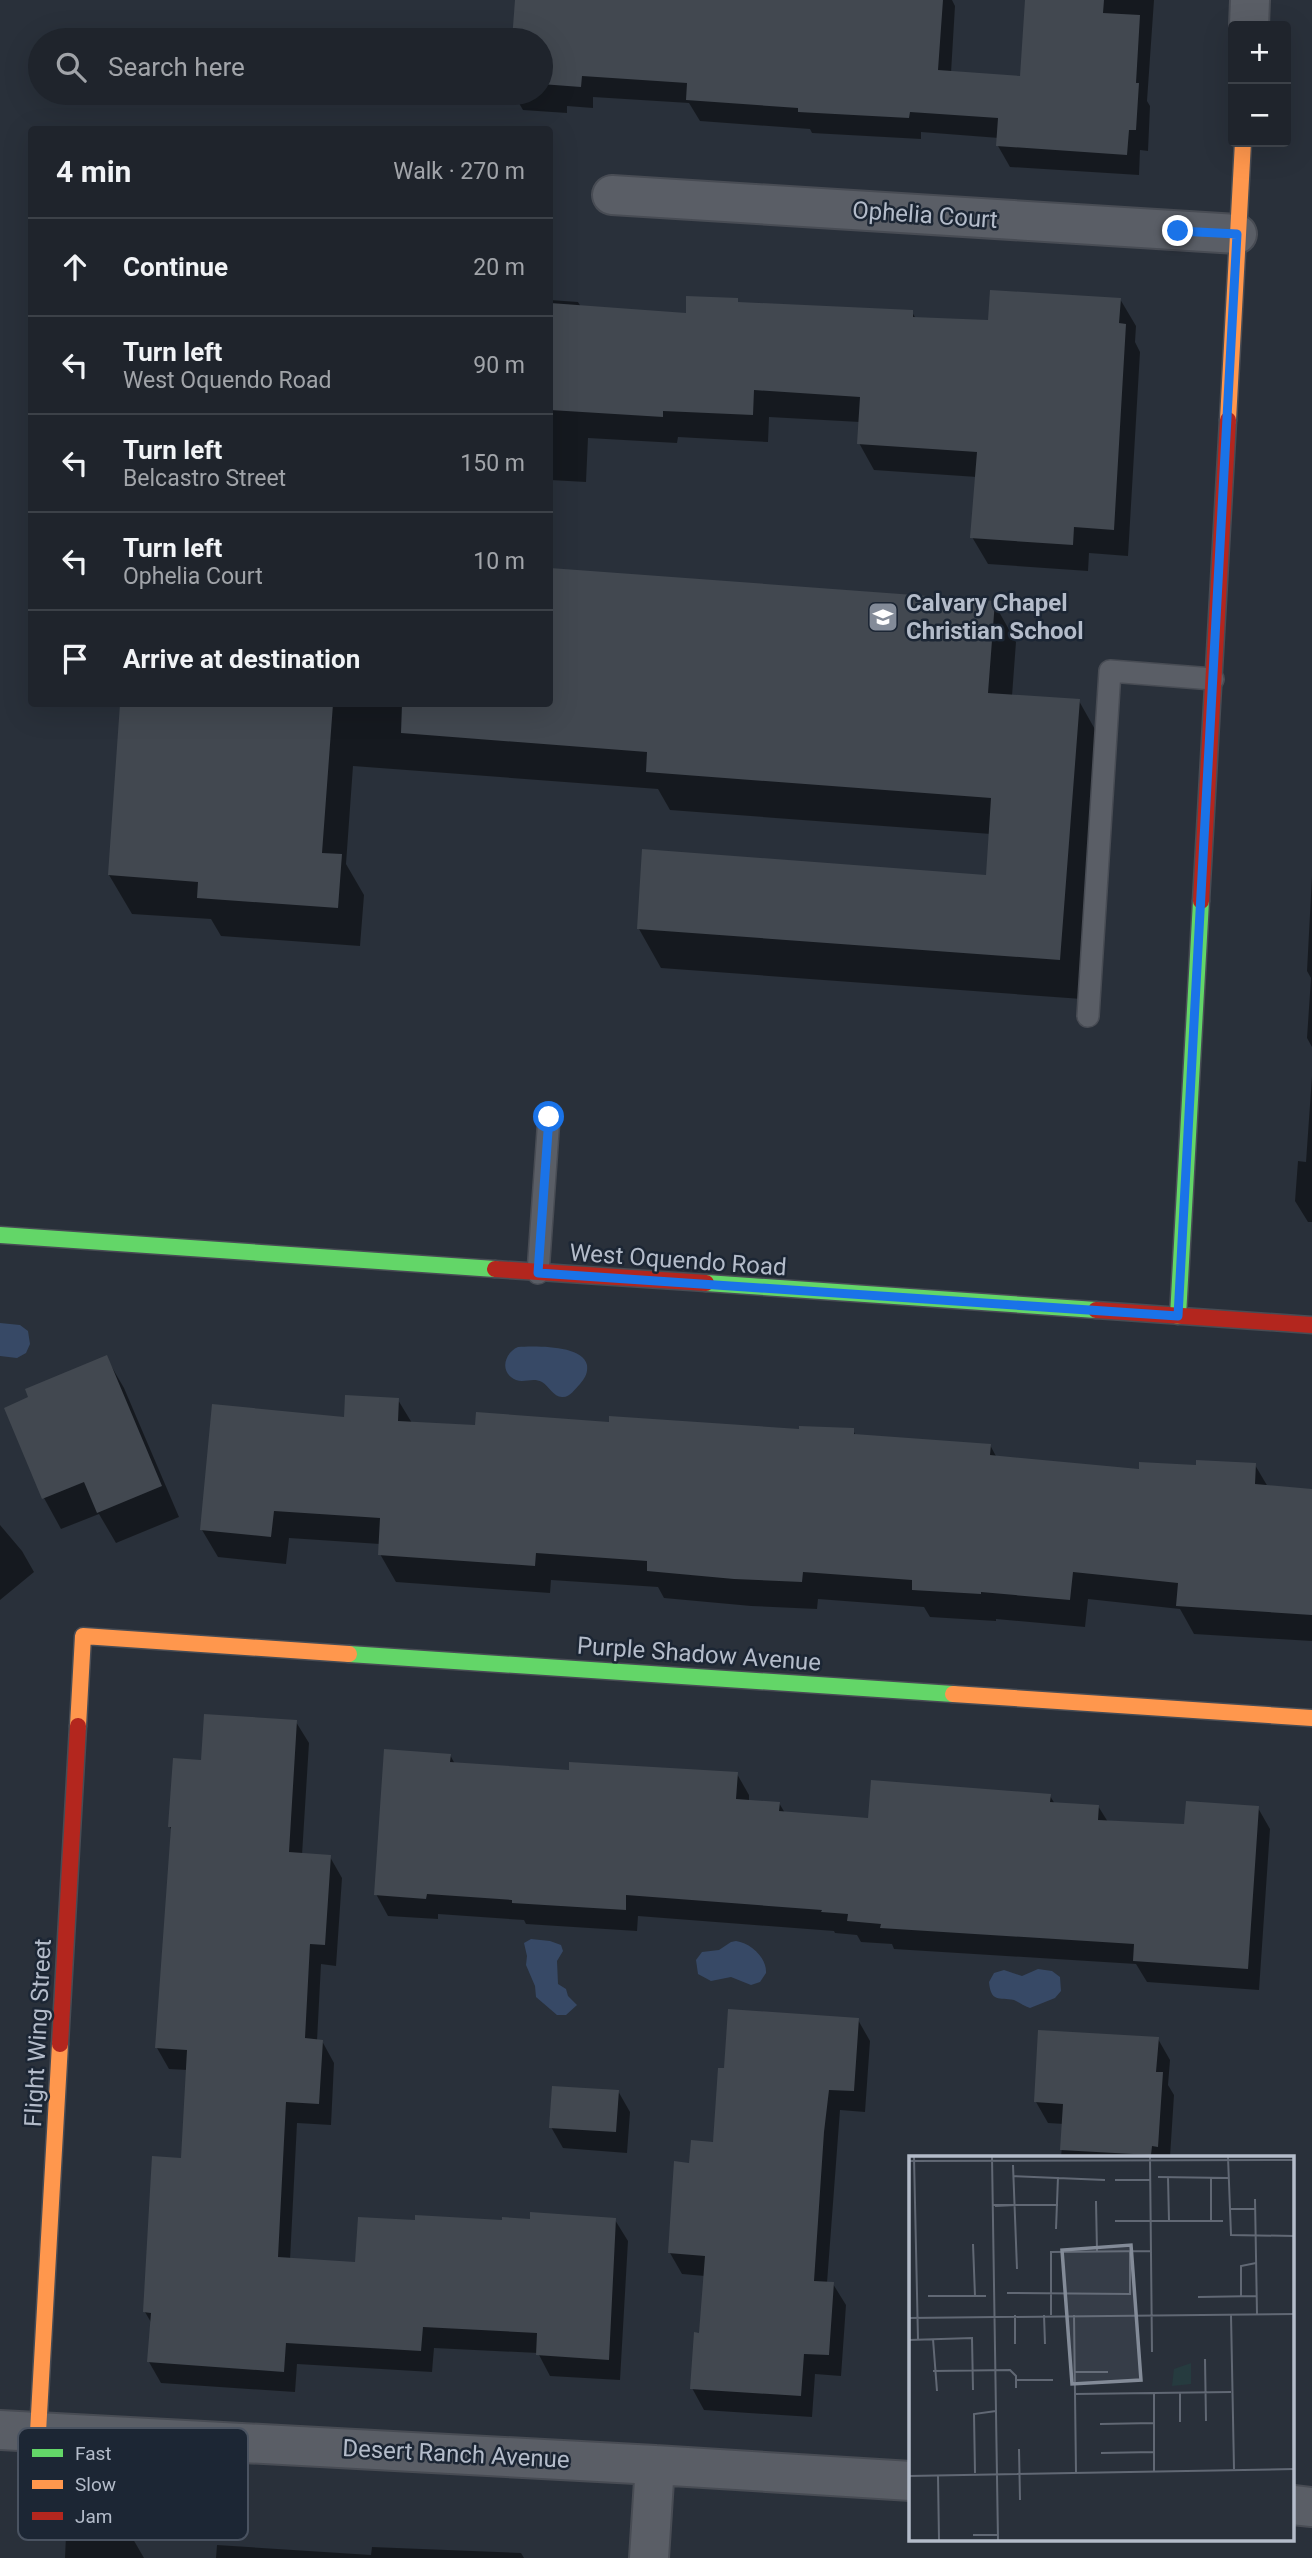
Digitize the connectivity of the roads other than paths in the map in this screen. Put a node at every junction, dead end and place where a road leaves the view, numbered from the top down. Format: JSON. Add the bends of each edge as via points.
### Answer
{"nodes":[{"id":1,"x":1250,"y":0,"type":"edge"},
{"id":2,"x":1249,"y":21,"type":"edge"},
{"id":3,"x":1242,"y":147,"type":"edge"},
{"id":4,"x":612,"y":195,"type":"dead end"},
{"id":5,"x":1237,"y":234,"type":"junction"},
{"id":6,"x":1213,"y":678,"type":"junction"},
{"id":7,"x":1088,"y":1016,"type":"dead end"},
{"id":8,"x":549,"y":1117,"type":"dead end"},
{"id":9,"x":0,"y":1234,"type":"edge"},
{"id":10,"x":538,"y":1273,"type":"junction"},
{"id":11,"x":1178,"y":1316,"type":"junction"},
{"id":12,"x":1312,"y":1325,"type":"edge"},
{"id":13,"x":83,"y":1636,"type":"joint"},
{"id":14,"x":1312,"y":1718,"type":"edge"},
{"id":15,"x":38,"y":2428,"type":"edge"},
{"id":16,"x":0,"y":2430,"type":"edge"},
{"id":17,"x":18,"y":2431,"type":"edge"},
{"id":18,"x":248,"y":2443,"type":"edge"},
{"id":19,"x":654,"y":2465,"type":"junction"},
{"id":20,"x":909,"y":2481,"type":"edge"},
{"id":21,"x":1294,"y":2505,"type":"edge"},
{"id":22,"x":1312,"y":2507,"type":"edge"},
{"id":23,"x":649,"y":2558,"type":"edge"}],
"edges":[{"from":1,"to":2,"type":"street"},
{"from":3,"to":5,"type":"street"},
{"from":4,"to":5,"type":"street","name":"Ophelia Court"},
{"from":5,"to":6,"type":"street"},
{"from":6,"to":7,"type":"lane","via":[[1110,671]]},
{"from":6,"to":11,"type":"street"},
{"from":8,"to":10,"type":"lane"},
{"from":9,"to":10,"type":"street","name":"West Oquendo Road"},
{"from":10,"to":11,"type":"street","name":"West Oquendo Road"},
{"from":11,"to":12,"type":"street","name":"West Oquendo Road"},
{"from":13,"to":14,"type":"street","name":"Purple Shadow Avenue"},
{"from":13,"to":15,"type":"street","name":"Flight Wing Street"},
{"from":16,"to":17,"type":"street","name":"Desert Ranch Avenue"},
{"from":18,"to":19,"type":"street","name":"Desert Ranch Avenue"},
{"from":19,"to":20,"type":"street","name":"Desert Ranch Avenue"},
{"from":19,"to":23,"type":"street"},
{"from":21,"to":22,"type":"street"}]}
